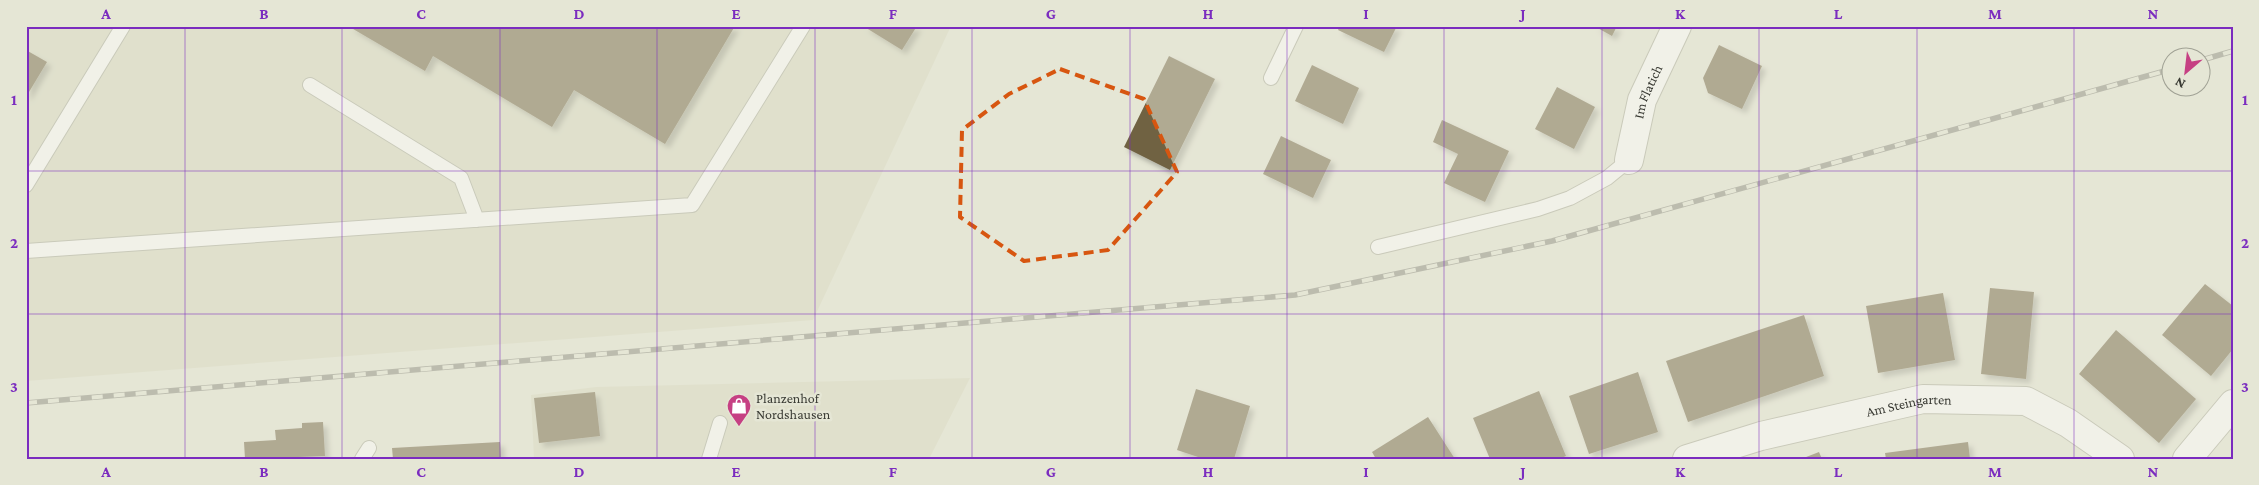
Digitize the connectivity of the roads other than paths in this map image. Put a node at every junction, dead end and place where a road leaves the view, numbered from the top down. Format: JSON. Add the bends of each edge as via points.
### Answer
{"nodes":[{"id":1,"x":122,"y":26,"type":"edge"},
{"id":2,"x":803,"y":26,"type":"edge"},
{"id":3,"x":1296,"y":26,"type":"edge"},
{"id":4,"x":1677,"y":26,"type":"edge"},
{"id":5,"x":1271,"y":78,"type":"dead end"},
{"id":6,"x":310,"y":85,"type":"dead end"},
{"id":7,"x":1629,"y":160,"type":"joint"},
{"id":8,"x":26,"y":186,"type":"edge"},
{"id":9,"x":477,"y":220,"type":"junction"},
{"id":10,"x":1378,"y":247,"type":"dead end"},
{"id":11,"x":26,"y":251,"type":"edge"},
{"id":12,"x":2233,"y":404,"type":"edge"},
{"id":13,"x":720,"y":423,"type":"dead end"},
{"id":14,"x":709,"y":459,"type":"edge"},
{"id":15,"x":1687,"y":459,"type":"edge"},
{"id":16,"x":2120,"y":459,"type":"edge"},
{"id":17,"x":2187,"y":459,"type":"edge"}],
"edges":[{"from":1,"to":8,"type":"lane"},
{"from":2,"to":9,"type":"lane","via":[[692,205]]},
{"from":3,"to":5,"type":"lane"},
{"from":4,"to":7,"type":"street","name":"Im Flatich","via":[[1642,100]]},
{"from":6,"to":9,"type":"lane","via":[[461,178]]},
{"from":7,"to":10,"type":"lane","via":[[1607,178],[1570,198],[1538,209]]},
{"from":9,"to":11,"type":"lane"},
{"from":12,"to":17,"type":"street"},
{"from":13,"to":14,"type":"lane"},
{"from":15,"to":16,"type":"street","name":"Am Steingarten","via":[[1761,436],[1923,399],[2026,401],[2068,423]]}]}
